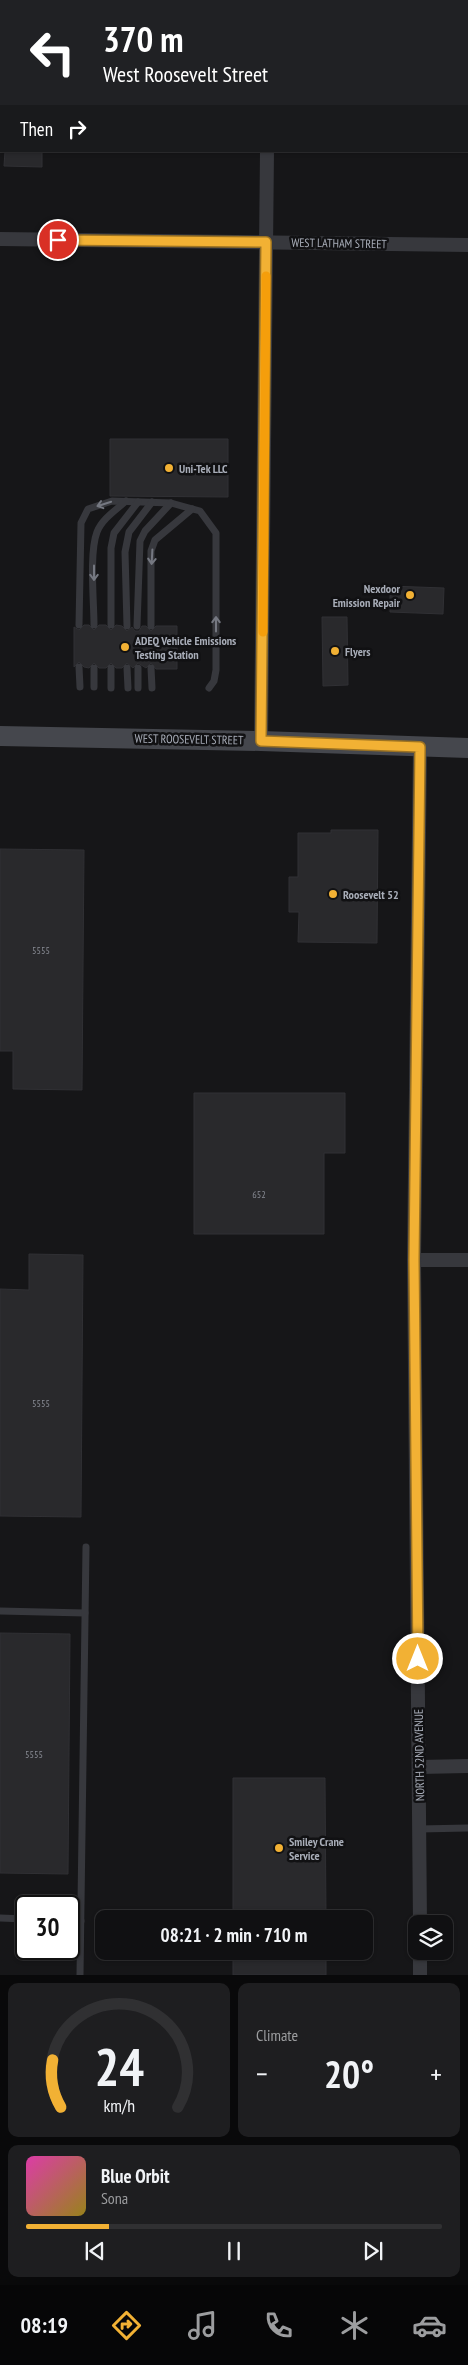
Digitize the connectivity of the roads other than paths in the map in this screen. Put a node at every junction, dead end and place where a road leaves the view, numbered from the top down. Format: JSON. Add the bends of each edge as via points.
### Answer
{"nodes":[{"id":1,"x":267,"y":152,"type":"edge"},
{"id":2,"x":0,"y":239,"type":"edge"},
{"id":3,"x":266,"y":242,"type":"junction"},
{"id":4,"x":468,"y":245,"type":"edge"},
{"id":5,"x":126,"y":501,"type":"junction"},
{"id":6,"x":138,"y":502,"type":"junction"},
{"id":7,"x":152,"y":502,"type":"junction"},
{"id":8,"x":171,"y":503,"type":"junction"},
{"id":9,"x":192,"y":509,"type":"junction"},
{"id":10,"x":79,"y":625,"type":"dead end"},
{"id":11,"x":94,"y":625,"type":"dead end"},
{"id":12,"x":111,"y":625,"type":"dead end"},
{"id":13,"x":127,"y":626,"type":"dead end"},
{"id":14,"x":137,"y":626,"type":"dead end"},
{"id":15,"x":151,"y":626,"type":"dead end"},
{"id":16,"x":79,"y":667,"type":"dead end"},
{"id":17,"x":94,"y":668,"type":"dead end"},
{"id":18,"x":111,"y":668,"type":"dead end"},
{"id":19,"x":127,"y":668,"type":"dead end"},
{"id":20,"x":138,"y":668,"type":"dead end"},
{"id":21,"x":152,"y":668,"type":"dead end"},
{"id":22,"x":80,"y":687,"type":"dead end"},
{"id":23,"x":94,"y":687,"type":"dead end"},
{"id":24,"x":111,"y":688,"type":"dead end"},
{"id":25,"x":128,"y":688,"type":"dead end"},
{"id":26,"x":138,"y":688,"type":"dead end"},
{"id":27,"x":152,"y":688,"type":"dead end"},
{"id":28,"x":209,"y":688,"type":"dead end"},
{"id":29,"x":0,"y":736,"type":"edge"},
{"id":30,"x":261,"y":741,"type":"junction"},
{"id":31,"x":420,"y":747,"type":"junction"},
{"id":32,"x":468,"y":748,"type":"edge"},
{"id":33,"x":414,"y":1260,"type":"junction"},
{"id":34,"x":468,"y":1260,"type":"edge"},
{"id":35,"x":86,"y":1547,"type":"dead end"},
{"id":36,"x":0,"y":1611,"type":"edge"},
{"id":37,"x":85,"y":1613,"type":"junction"},
{"id":38,"x":468,"y":1766,"type":"edge"},
{"id":39,"x":419,"y":1767,"type":"junction"},
{"id":40,"x":468,"y":1828,"type":"edge"},
{"id":41,"x":420,"y":1829,"type":"junction"},
{"id":42,"x":420,"y":1915,"type":"edge"},
{"id":43,"x":0,"y":1918,"type":"edge"},
{"id":44,"x":15,"y":1919,"type":"edge"},
{"id":45,"x":81,"y":1921,"type":"joint"},
{"id":46,"x":420,"y":1960,"type":"edge"},
{"id":47,"x":80,"y":1975,"type":"edge"},
{"id":48,"x":420,"y":1975,"type":"edge"}],
"edges":[{"from":1,"to":3,"type":"street"},
{"from":2,"to":3,"type":"street","name":"WEST LATHAM STREET"},
{"from":3,"to":4,"type":"street","name":"WEST LATHAM STREET"},
{"from":3,"to":30,"type":"street"},
{"from":5,"to":6,"type":"lane"},
{"from":5,"to":10,"type":"lane","one_way":true,"via":[[112,501],[88,509],[81,523]]},
{"from":5,"to":11,"type":"lane","one_way":true,"via":[[97,531]]},
{"from":6,"to":7,"type":"lane"},
{"from":6,"to":12,"type":"lane","via":[[114,533]]},
{"from":7,"to":8,"type":"lane"},
{"from":7,"to":13,"type":"lane","via":[[129,532],[126,552]]},
{"from":8,"to":9,"type":"lane"},
{"from":8,"to":14,"type":"lane","via":[[140,541]]},
{"from":9,"to":15,"type":"lane","one_way":true,"via":[[155,540]]},
{"from":28,"to":9,"type":"lane","one_way":true,"via":[[216,670],[216,533],[200,511]]},
{"from":16,"to":22,"type":"lane"},
{"from":17,"to":23,"type":"lane"},
{"from":18,"to":24,"type":"lane"},
{"from":19,"to":25,"type":"lane"},
{"from":20,"to":26,"type":"lane"},
{"from":21,"to":27,"type":"lane"},
{"from":29,"to":30,"type":"street","name":"WEST ROOSEVELT STREET"},
{"from":30,"to":31,"type":"street","name":"WEST ROOSEVELT STREET"},
{"from":31,"to":32,"type":"street","name":"WEST ROOSEVELT STREET"},
{"from":31,"to":33,"type":"street","name":"NORTH 52ND AVENUE"},
{"from":33,"to":34,"type":"street"},
{"from":33,"to":39,"type":"street","name":"NORTH 52ND AVENUE"},
{"from":35,"to":37,"type":"lane"},
{"from":36,"to":37,"type":"lane"},
{"from":37,"to":45,"type":"lane"},
{"from":38,"to":39,"type":"street"},
{"from":39,"to":41,"type":"street","name":"NORTH 52ND AVENUE"},
{"from":40,"to":41,"type":"lane"},
{"from":41,"to":42,"type":"street","name":"NORTH 52ND AVENUE"},
{"from":43,"to":44,"type":"lane"},
{"from":45,"to":47,"type":"lane"},
{"from":46,"to":48,"type":"street"}]}
